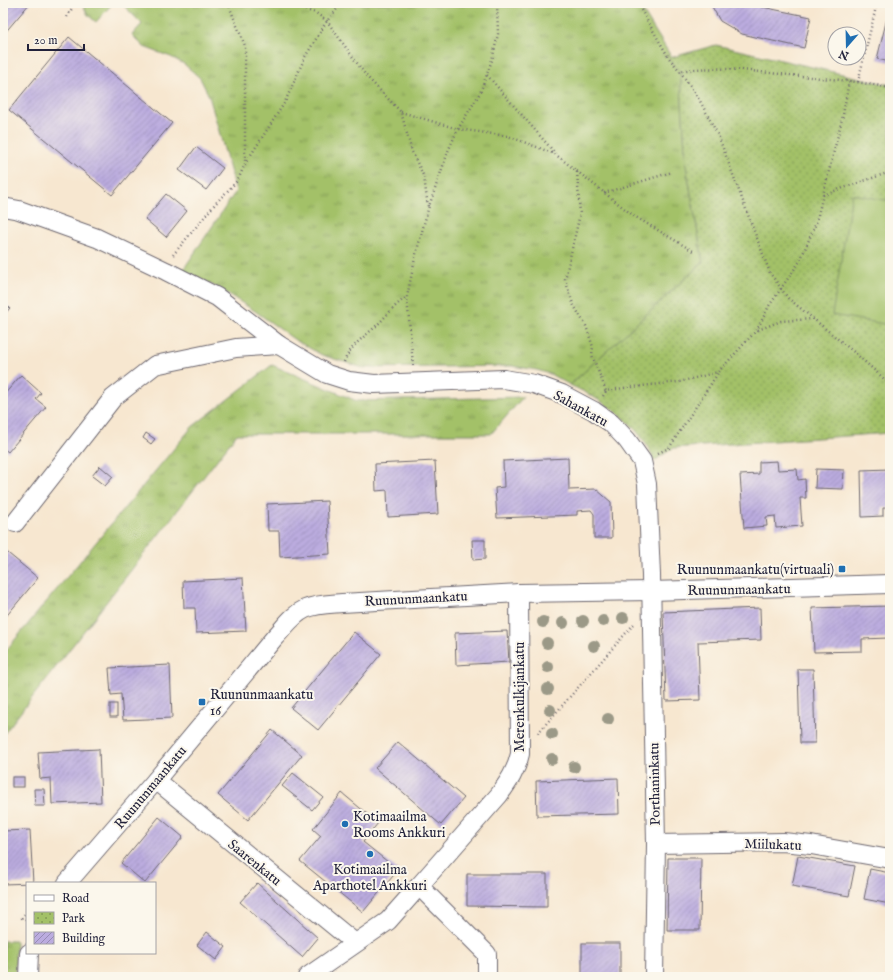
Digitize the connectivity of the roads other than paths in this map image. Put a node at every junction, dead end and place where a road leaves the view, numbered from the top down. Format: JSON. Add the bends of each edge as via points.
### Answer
{"nodes":[{"id":1,"x":3,"y":207,"type":"edge"},
{"id":2,"x":279,"y":345,"type":"junction"},
{"id":3,"x":15,"y":523,"type":"dead end"},
{"id":4,"x":890,"y":584,"type":"edge"},
{"id":5,"x":651,"y":591,"type":"junction"},
{"id":6,"x":519,"y":593,"type":"junction"},
{"id":7,"x":156,"y":780,"type":"junction"},
{"id":8,"x":656,"y":844,"type":"junction"},
{"id":9,"x":890,"y":858,"type":"edge"},
{"id":10,"x":68,"y":882,"type":"edge"},
{"id":11,"x":419,"y":886,"type":"junction"},
{"id":12,"x":355,"y":944,"type":"junction"},
{"id":13,"x":29,"y":954,"type":"edge"},
{"id":14,"x":28,"y":977,"type":"edge"},
{"id":15,"x":307,"y":977,"type":"edge"},
{"id":16,"x":487,"y":977,"type":"edge"},
{"id":17,"x":654,"y":977,"type":"edge"}],
"edges":[{"from":1,"to":2,"type":"street","name":"Sahankatu","via":[[19,210],[97,238],[166,270],[216,297]]},
{"from":2,"to":3,"type":"street","via":[[236,348],[155,365],[113,398]]},
{"from":2,"to":5,"type":"street","name":"Sahankatu","via":[[327,374],[349,381],[374,384],[504,380],[534,384],[562,394],[594,411],[611,423],[642,461],[647,484]]},
{"from":4,"to":5,"type":"street","name":"Ruununmaankatu"},
{"from":5,"to":6,"type":"street","name":"Ruununmaankatu"},
{"from":5,"to":8,"type":"street","name":"Porthaninkatu"},
{"from":6,"to":7,"type":"street","name":"Ruununmaankatu","via":[[342,602],[304,609],[275,637]]},
{"from":6,"to":11,"type":"street","name":"Merenkulkijankatu","via":[[520,754],[516,768],[509,781]]},
{"from":7,"to":10,"type":"street","name":"Ruununmaankatu"},
{"from":7,"to":12,"type":"street","name":"Saarenkatu"},
{"from":8,"to":9,"type":"street","name":"Miilukatu","via":[[783,842]]},
{"from":8,"to":17,"type":"street","name":"Porthaninkatu"},
{"from":11,"to":12,"type":"street","name":"Merenkulkijankatu","via":[[388,920]]},
{"from":11,"to":16,"type":"street","via":[[487,954]]},
{"from":12,"to":15,"type":"street","name":"Merenkulkijankatu"},
{"from":13,"to":14,"type":"street"}]}
